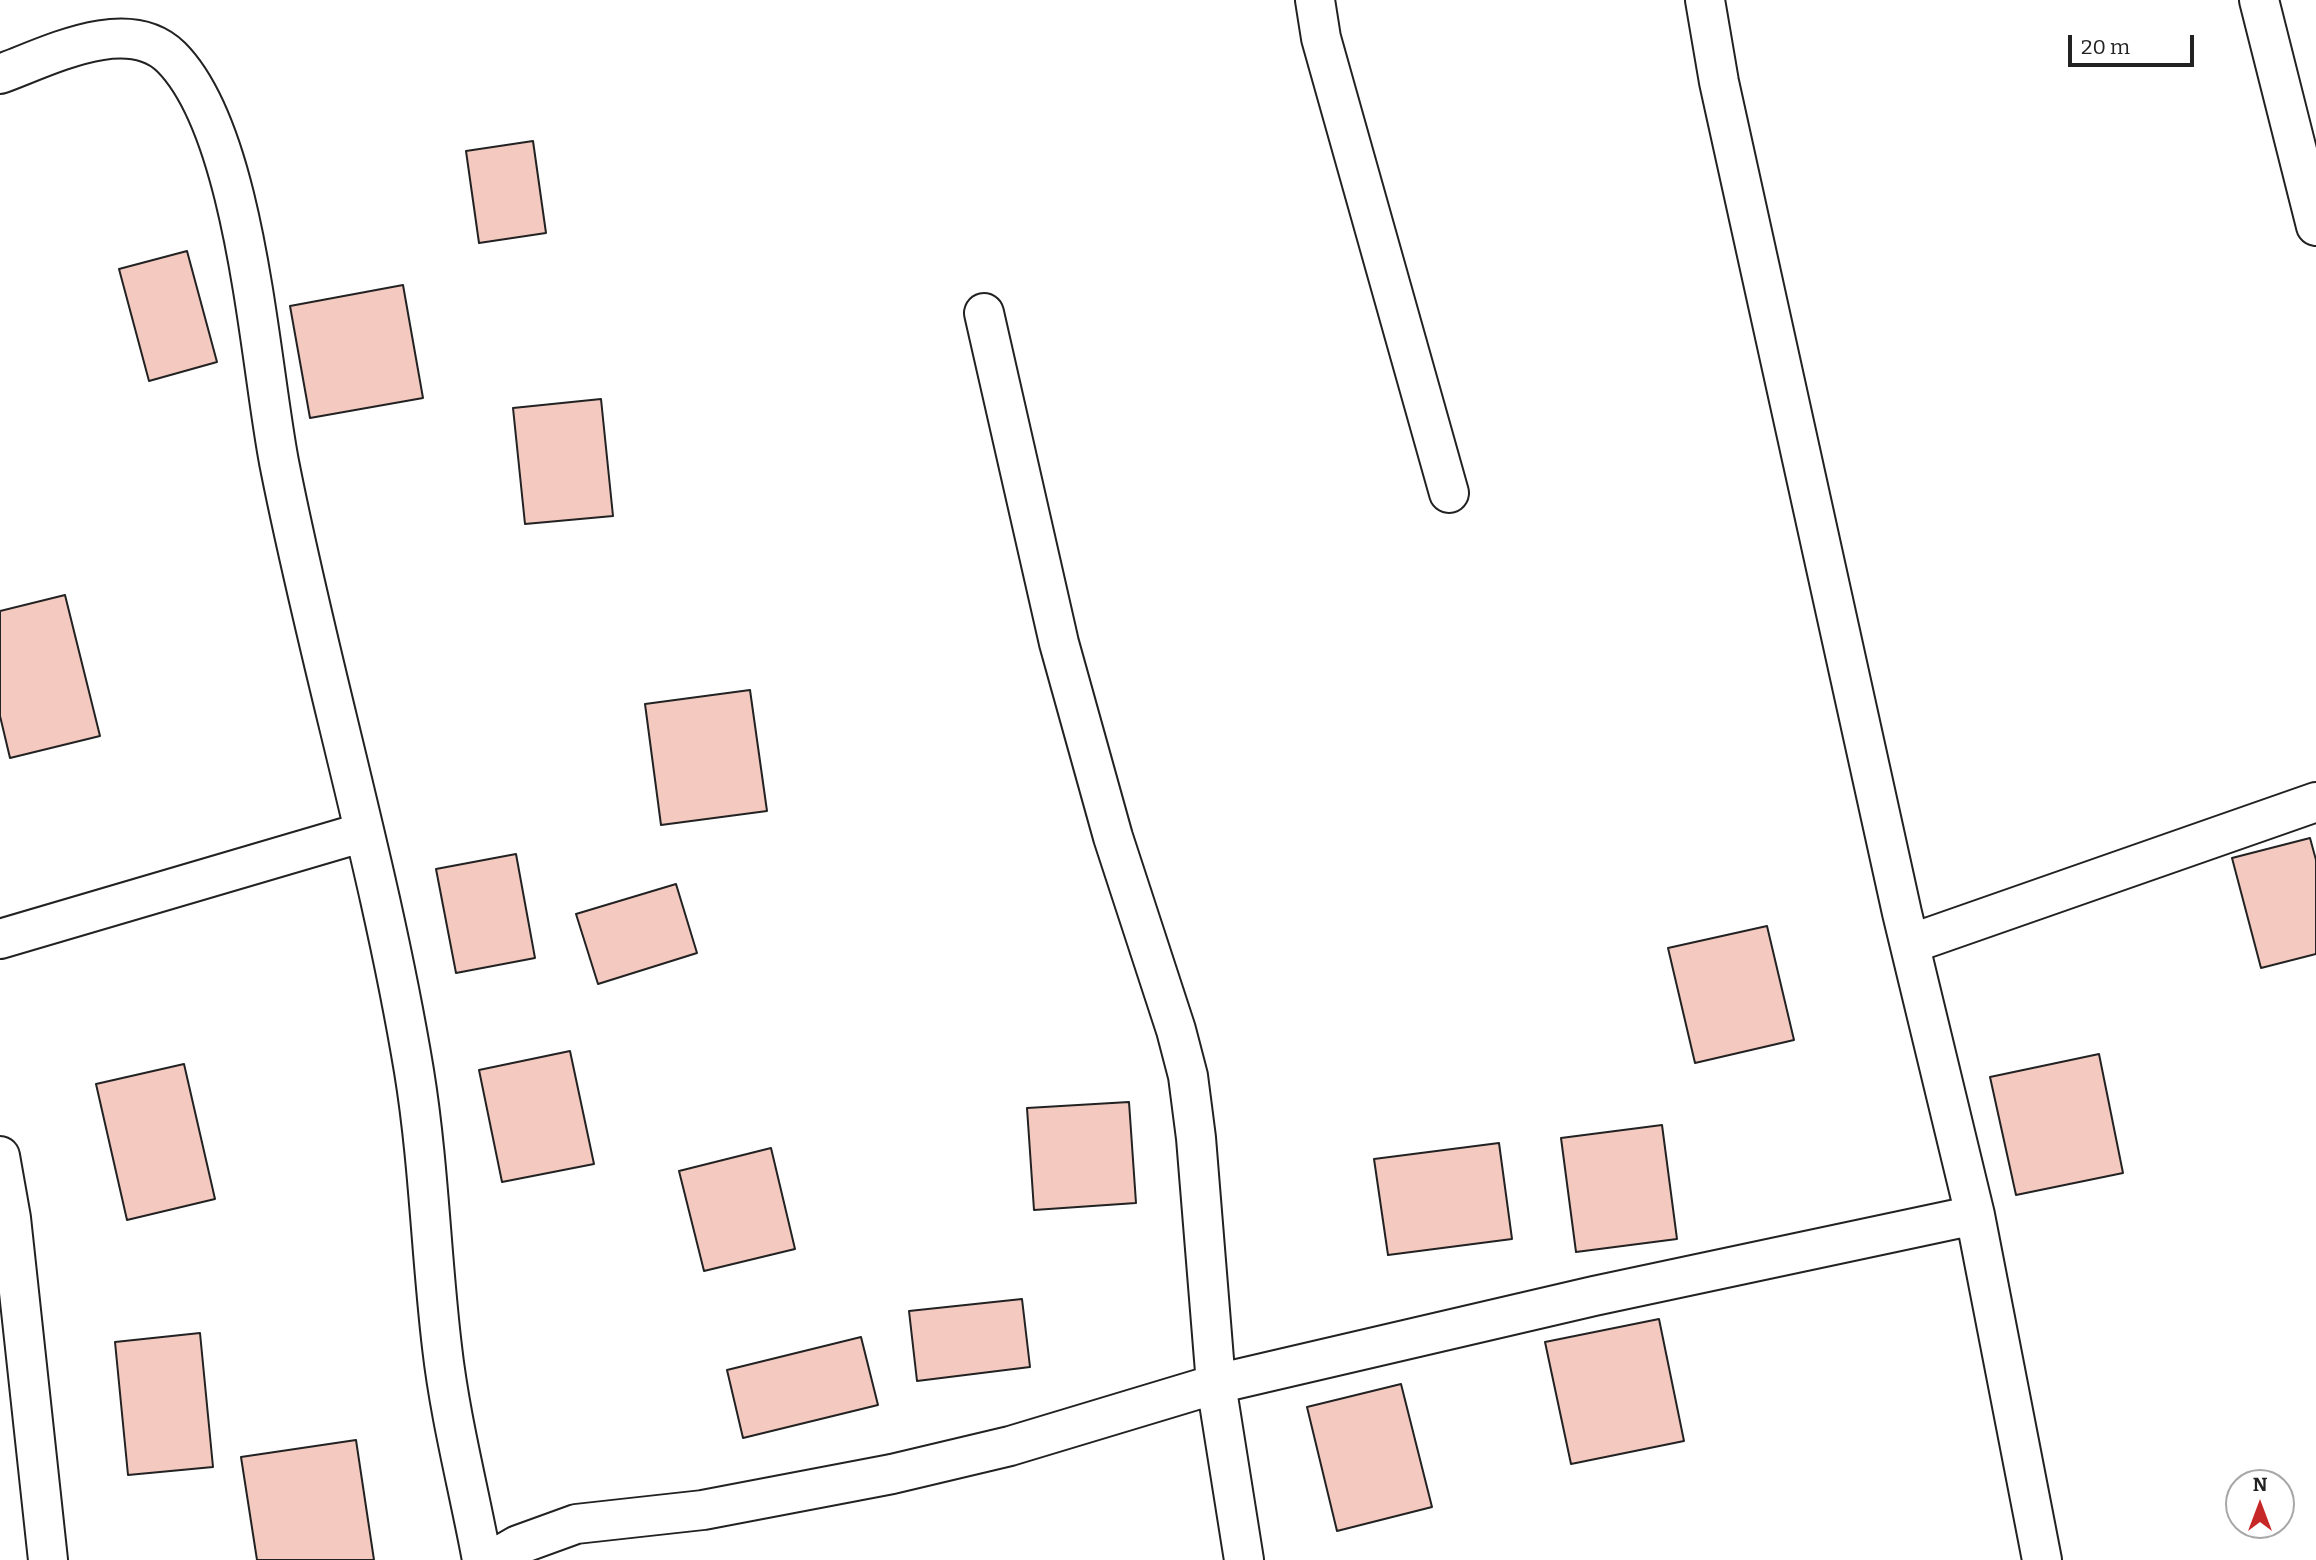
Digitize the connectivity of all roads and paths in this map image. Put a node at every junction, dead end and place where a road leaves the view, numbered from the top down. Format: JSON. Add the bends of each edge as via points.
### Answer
{"nodes":[{"id":1,"x":1315,"y":0,"type":"edge"},
{"id":2,"x":1705,"y":0,"type":"edge"},
{"id":3,"x":2259,"y":0,"type":"edge"},
{"id":4,"x":0,"y":74,"type":"edge"},
{"id":5,"x":2316,"y":226,"type":"edge"},
{"id":6,"x":984,"y":313,"type":"dead end"},
{"id":7,"x":1449,"y":493,"type":"dead end"},
{"id":8,"x":2316,"y":802,"type":"edge"},
{"id":9,"x":364,"y":832,"type":"junction"},
{"id":10,"x":0,"y":939,"type":"edge"},
{"id":11,"x":1910,"y":944,"type":"junction"},
{"id":12,"x":0,"y":1156,"type":"edge"},
{"id":13,"x":1975,"y":1215,"type":"junction"},
{"id":14,"x":1216,"y":1384,"type":"junction"},
{"id":15,"x":48,"y":1560,"type":"edge"},
{"id":16,"x":482,"y":1560,"type":"edge"},
{"id":17,"x":492,"y":1560,"type":"edge"},
{"id":18,"x":1244,"y":1560,"type":"edge"},
{"id":19,"x":2042,"y":1560,"type":"edge"}],
"edges":[{"from":1,"to":7,"type":"street","via":[[1321,38]]},
{"from":2,"to":11,"type":"street","via":[[1719,82]]},
{"from":3,"to":5,"type":"street"},
{"from":4,"to":9,"type":"street","via":[[94,40],[138,39],[169,54],[201,96],[245,245],[281,472],[314,631]]},
{"from":6,"to":14,"type":"street","via":[[1059,643],[1113,837],[1188,1076]]},
{"from":8,"to":11,"type":"street"},
{"from":9,"to":10,"type":"street"},
{"from":9,"to":16,"type":"street","via":[[414,1071],[442,1351]]},
{"from":11,"to":13,"type":"street"},
{"from":12,"to":15,"type":"street","via":[[11,1217]]},
{"from":13,"to":14,"type":"street","via":[[1594,1296]]},
{"from":13,"to":19,"type":"street"},
{"from":14,"to":17,"type":"street","via":[[1010,1446],[892,1474],[703,1510],[576,1524],[518,1545]]},
{"from":14,"to":18,"type":"street"}]}
